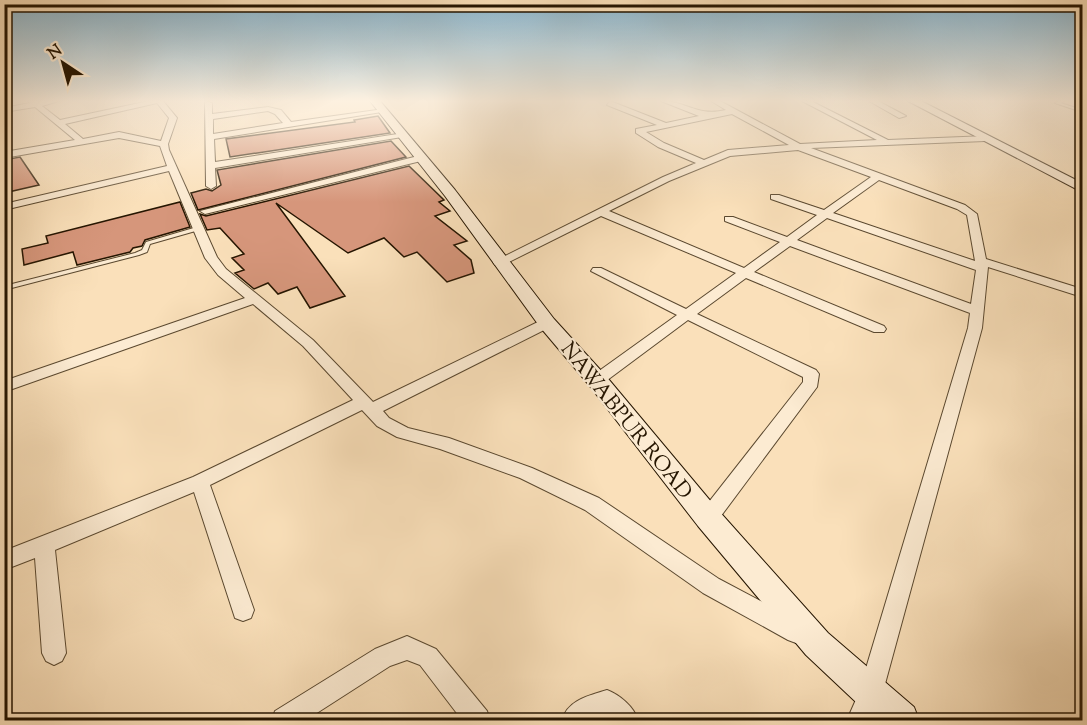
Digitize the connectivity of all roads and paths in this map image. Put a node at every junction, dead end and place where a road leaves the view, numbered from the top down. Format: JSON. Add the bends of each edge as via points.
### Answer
{"nodes":[{"id":1,"x":73,"y":135,"type":"edge"},
{"id":2,"x":167,"y":135,"type":"edge"},
{"id":3,"x":217,"y":135,"type":"edge"},
{"id":4,"x":641,"y":135,"type":"edge"},
{"id":5,"x":777,"y":135,"type":"edge"},
{"id":6,"x":875,"y":135,"type":"edge"},
{"id":7,"x":979,"y":135,"type":"edge"},
{"id":8,"x":209,"y":136,"type":"joint"},
{"id":9,"x":404,"y":136,"type":"joint"},
{"id":10,"x":985,"y":138,"type":"junction"},
{"id":11,"x":81,"y":141,"type":"junction"},
{"id":12,"x":887,"y":141,"type":"junction"},
{"id":13,"x":164,"y":144,"type":"junction"},
{"id":14,"x":797,"y":146,"type":"junction"},
{"id":15,"x":4,"y":155,"type":"edge"},
{"id":16,"x":422,"y":158,"type":"junction"},
{"id":17,"x":704,"y":163,"type":"junction"},
{"id":18,"x":210,"y":166,"type":"junction"},
{"id":19,"x":172,"y":168,"type":"junction"},
{"id":20,"x":878,"y":176,"type":"junction"},
{"id":21,"x":211,"y":186,"type":"dead end"},
{"id":22,"x":1083,"y":188,"type":"edge"},
{"id":23,"x":775,"y":197,"type":"dead end"},
{"id":24,"x":4,"y":207,"type":"edge"},
{"id":25,"x":205,"y":211,"type":"dead end"},
{"id":26,"x":601,"y":212,"type":"junction"},
{"id":27,"x":826,"y":214,"type":"junction"},
{"id":28,"x":729,"y":219,"type":"dead end"},
{"id":29,"x":197,"y":229,"type":"junction"},
{"id":30,"x":789,"y":241,"type":"junction"},
{"id":31,"x":499,"y":261,"type":"junction"},
{"id":32,"x":981,"y":264,"type":"junction"},
{"id":33,"x":597,"y":271,"type":"dead end"},
{"id":34,"x":745,"y":273,"type":"junction"},
{"id":35,"x":4,"y":288,"type":"edge"},
{"id":36,"x":1083,"y":293,"type":"edge"},
{"id":37,"x":255,"y":299,"type":"junction"},
{"id":38,"x":977,"y":311,"type":"junction"},
{"id":39,"x":688,"y":314,"type":"junction"},
{"id":40,"x":547,"y":323,"type":"junction"},
{"id":41,"x":879,"y":329,"type":"dead end"},
{"id":42,"x":597,"y":380,"type":"junction"},
{"id":43,"x":4,"y":387,"type":"edge"},
{"id":44,"x":367,"y":406,"type":"junction"},
{"id":45,"x":200,"y":482,"type":"junction"},
{"id":46,"x":708,"y":518,"type":"junction"},
{"id":47,"x":44,"y":545,"type":"junction"},
{"id":48,"x":4,"y":561,"type":"edge"},
{"id":49,"x":243,"y":610,"type":"dead end"},
{"id":50,"x":818,"y":644,"type":"junction"},
{"id":51,"x":54,"y":653,"type":"dead end"},
{"id":52,"x":870,"y":695,"type":"junction"},
{"id":53,"x":284,"y":720,"type":"edge"},
{"id":54,"x":478,"y":720,"type":"edge"},
{"id":55,"x":574,"y":720,"type":"edge"},
{"id":56,"x":626,"y":720,"type":"edge"},
{"id":57,"x":860,"y":720,"type":"edge"},
{"id":58,"x":900,"y":720,"type":"edge"}],
"edges":[{"from":1,"to":11,"type":"street"},
{"from":2,"to":13,"type":"street"},
{"from":3,"to":8,"type":"street"},
{"from":4,"to":17,"type":"street"},
{"from":5,"to":14,"type":"street"},
{"from":6,"to":12,"type":"street"},
{"from":7,"to":10,"type":"street"},
{"from":8,"to":18,"type":"street"},
{"from":9,"to":16,"type":"street","name":"NAWABPUR ROAD"},
{"from":9,"to":18,"type":"street"},
{"from":10,"to":12,"type":"street"},
{"from":10,"to":22,"type":"street"},
{"from":11,"to":13,"type":"street","via":[[119,135]]},
{"from":11,"to":15,"type":"street"},
{"from":12,"to":14,"type":"street"},
{"from":13,"to":19,"type":"street"},
{"from":14,"to":17,"type":"street","via":[[737,152]]},
{"from":14,"to":20,"type":"street"},
{"from":16,"to":25,"type":"street"},
{"from":16,"to":31,"type":"street","name":"NAWABPUR ROAD"},
{"from":17,"to":26,"type":"street"},
{"from":18,"to":21,"type":"street"},
{"from":19,"to":24,"type":"street"},
{"from":19,"to":29,"type":"street"},
{"from":20,"to":27,"type":"street"},
{"from":20,"to":32,"type":"street","via":[[972,214]]},
{"from":23,"to":27,"type":"street"},
{"from":26,"to":31,"type":"street"},
{"from":26,"to":34,"type":"street"},
{"from":27,"to":30,"type":"street"},
{"from":27,"to":32,"type":"street"},
{"from":28,"to":30,"type":"street"},
{"from":29,"to":35,"type":"lane","via":[[148,243],[145,251],[137,254]]},
{"from":29,"to":37,"type":"street","via":[[222,272]]},
{"from":30,"to":34,"type":"street"},
{"from":30,"to":38,"type":"street"},
{"from":31,"to":40,"type":"street","name":"NAWABPUR ROAD"},
{"from":32,"to":36,"type":"street"},
{"from":32,"to":38,"type":"street"},
{"from":33,"to":39,"type":"street"},
{"from":34,"to":39,"type":"street"},
{"from":34,"to":41,"type":"street"},
{"from":37,"to":43,"type":"street"},
{"from":37,"to":44,"type":"street","via":[[308,343]]},
{"from":38,"to":52,"type":"street"},
{"from":39,"to":42,"type":"street"},
{"from":39,"to":46,"type":"street","via":[[811,374],[811,383]]},
{"from":40,"to":42,"type":"street","name":"NAWABPUR ROAD"},
{"from":40,"to":44,"type":"street"},
{"from":42,"to":46,"type":"street","name":"NAWABPUR ROAD"},
{"from":44,"to":45,"type":"street"},
{"from":44,"to":50,"type":"street","via":[[383,422],[404,433],[526,473],[592,504],[711,586]]},
{"from":45,"to":47,"type":"street"},
{"from":45,"to":49,"type":"street"},
{"from":46,"to":50,"type":"street","name":"NAWABPUR ROAD"},
{"from":47,"to":48,"type":"street"},
{"from":47,"to":51,"type":"street"},
{"from":50,"to":52,"type":"street","name":"NAWABPUR ROAD"},
{"from":52,"to":57,"type":"street"},
{"from":52,"to":58,"type":"street","name":"NAWABPUR ROAD"},
{"from":53,"to":54,"type":"street","via":[[383,657],[407,648],[428,657]]},
{"from":55,"to":56,"type":"street","via":[[586,709],[607,702]]}]}
